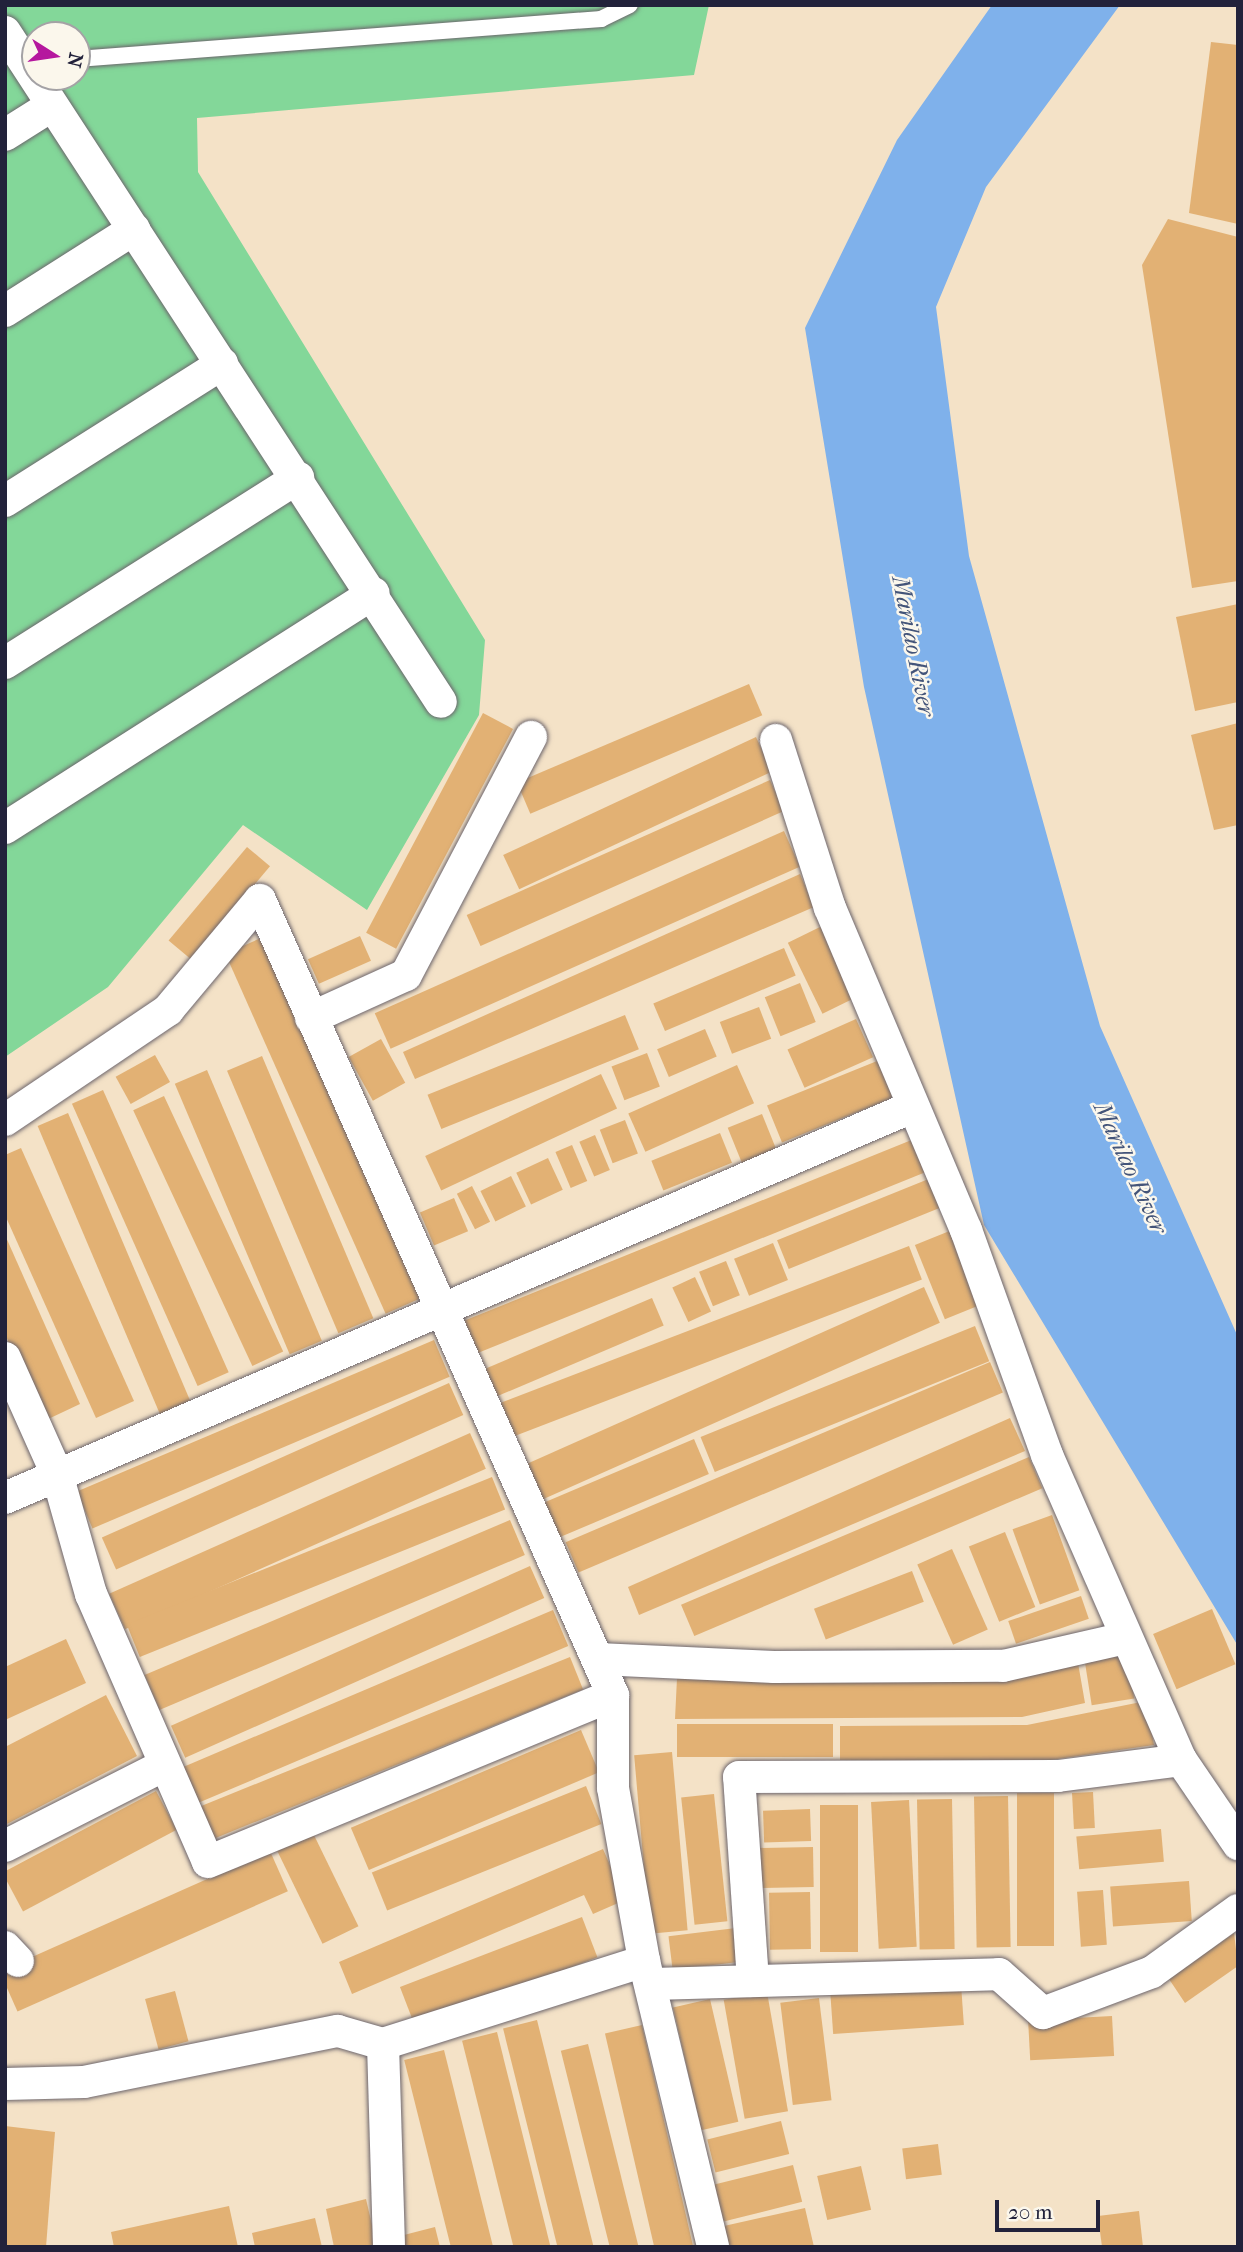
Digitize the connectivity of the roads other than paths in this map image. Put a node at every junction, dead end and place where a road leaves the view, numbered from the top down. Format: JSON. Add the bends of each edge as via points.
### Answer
{"nodes":[{"id":1,"x":629,"y":5,"type":"edge"},
{"id":2,"x":5,"y":32,"type":"edge"},
{"id":3,"x":21,"y":51,"type":"edge"},
{"id":4,"x":91,"y":58,"type":"edge"},
{"id":5,"x":44,"y":91,"type":"edge"},
{"id":6,"x":51,"y":106,"type":"junction"},
{"id":7,"x":5,"y":135,"type":"edge"},
{"id":8,"x":134,"y":229,"type":"junction"},
{"id":9,"x":5,"y":311,"type":"edge"},
{"id":10,"x":222,"y":364,"type":"junction"},
{"id":11,"x":298,"y":478,"type":"junction"},
{"id":12,"x":5,"y":501,"type":"edge"},
{"id":13,"x":374,"y":593,"type":"junction"},
{"id":14,"x":5,"y":663,"type":"edge"},
{"id":15,"x":440,"y":702,"type":"dead end"},
{"id":16,"x":531,"y":737,"type":"dead end"},
{"id":17,"x":776,"y":740,"type":"dead end"},
{"id":18,"x":5,"y":828,"type":"edge"},
{"id":19,"x":311,"y":1018,"type":"junction"},
{"id":20,"x":912,"y":1107,"type":"junction"},
{"id":21,"x":5,"y":1120,"type":"edge"},
{"id":22,"x":438,"y":1312,"type":"junction"},
{"id":23,"x":5,"y":1358,"type":"edge"},
{"id":24,"x":57,"y":1474,"type":"junction"},
{"id":25,"x":5,"y":1498,"type":"edge"},
{"id":26,"x":1125,"y":1638,"type":"junction"},
{"id":27,"x":597,"y":1659,"type":"junction"},
{"id":28,"x":612,"y":1695,"type":"junction"},
{"id":29,"x":1181,"y":1759,"type":"junction"},
{"id":30,"x":165,"y":1765,"type":"junction"},
{"id":31,"x":1238,"y":1844,"type":"edge"},
{"id":32,"x":5,"y":1846,"type":"edge"},
{"id":33,"x":1238,"y":1910,"type":"edge"},
{"id":34,"x":648,"y":1972,"type":"junction"},
{"id":35,"x":752,"y":1980,"type":"junction"},
{"id":36,"x":383,"y":2044,"type":"junction"},
{"id":37,"x":5,"y":2084,"type":"edge"},
{"id":38,"x":389,"y":2247,"type":"edge"},
{"id":39,"x":713,"y":2247,"type":"edge"}],
"edges":[{"from":1,"to":4,"type":"lane","via":[[601,19]]},
{"from":2,"to":3,"type":"street"},
{"from":5,"to":6,"type":"street"},
{"from":6,"to":7,"type":"street"},
{"from":6,"to":8,"type":"street"},
{"from":8,"to":9,"type":"street"},
{"from":8,"to":10,"type":"street"},
{"from":10,"to":11,"type":"street"},
{"from":10,"to":12,"type":"street"},
{"from":11,"to":13,"type":"street"},
{"from":11,"to":14,"type":"street"},
{"from":13,"to":15,"type":"street"},
{"from":13,"to":18,"type":"street"},
{"from":16,"to":19,"type":"street","via":[[406,975]]},
{"from":17,"to":20,"type":"street","via":[[830,908]]},
{"from":19,"to":21,"type":"street","via":[[260,900],[168,1010]]},
{"from":19,"to":22,"type":"street"},
{"from":20,"to":22,"type":"street"},
{"from":20,"to":26,"type":"street"},
{"from":22,"to":24,"type":"street"},
{"from":22,"to":27,"type":"street"},
{"from":23,"to":24,"type":"street"},
{"from":24,"to":25,"type":"street"},
{"from":24,"to":30,"type":"street","via":[[91,1594]]},
{"from":26,"to":27,"type":"street","via":[[1003,1666],[774,1667]]},
{"from":26,"to":29,"type":"street"},
{"from":27,"to":28,"type":"street"},
{"from":28,"to":30,"type":"street","via":[[208,1862]]},
{"from":28,"to":34,"type":"street","via":[[613,1788]]},
{"from":29,"to":31,"type":"street"},
{"from":29,"to":35,"type":"street","via":[[1058,1776],[739,1777]]},
{"from":30,"to":32,"type":"street"},
{"from":33,"to":35,"type":"street","via":[[1152,1972],[1043,2013],[999,1974]]},
{"from":34,"to":35,"type":"street"},
{"from":34,"to":36,"type":"street"},
{"from":34,"to":39,"type":"street"},
{"from":36,"to":37,"type":"street","via":[[338,2031],[84,2082]]},
{"from":36,"to":38,"type":"street"}]}
